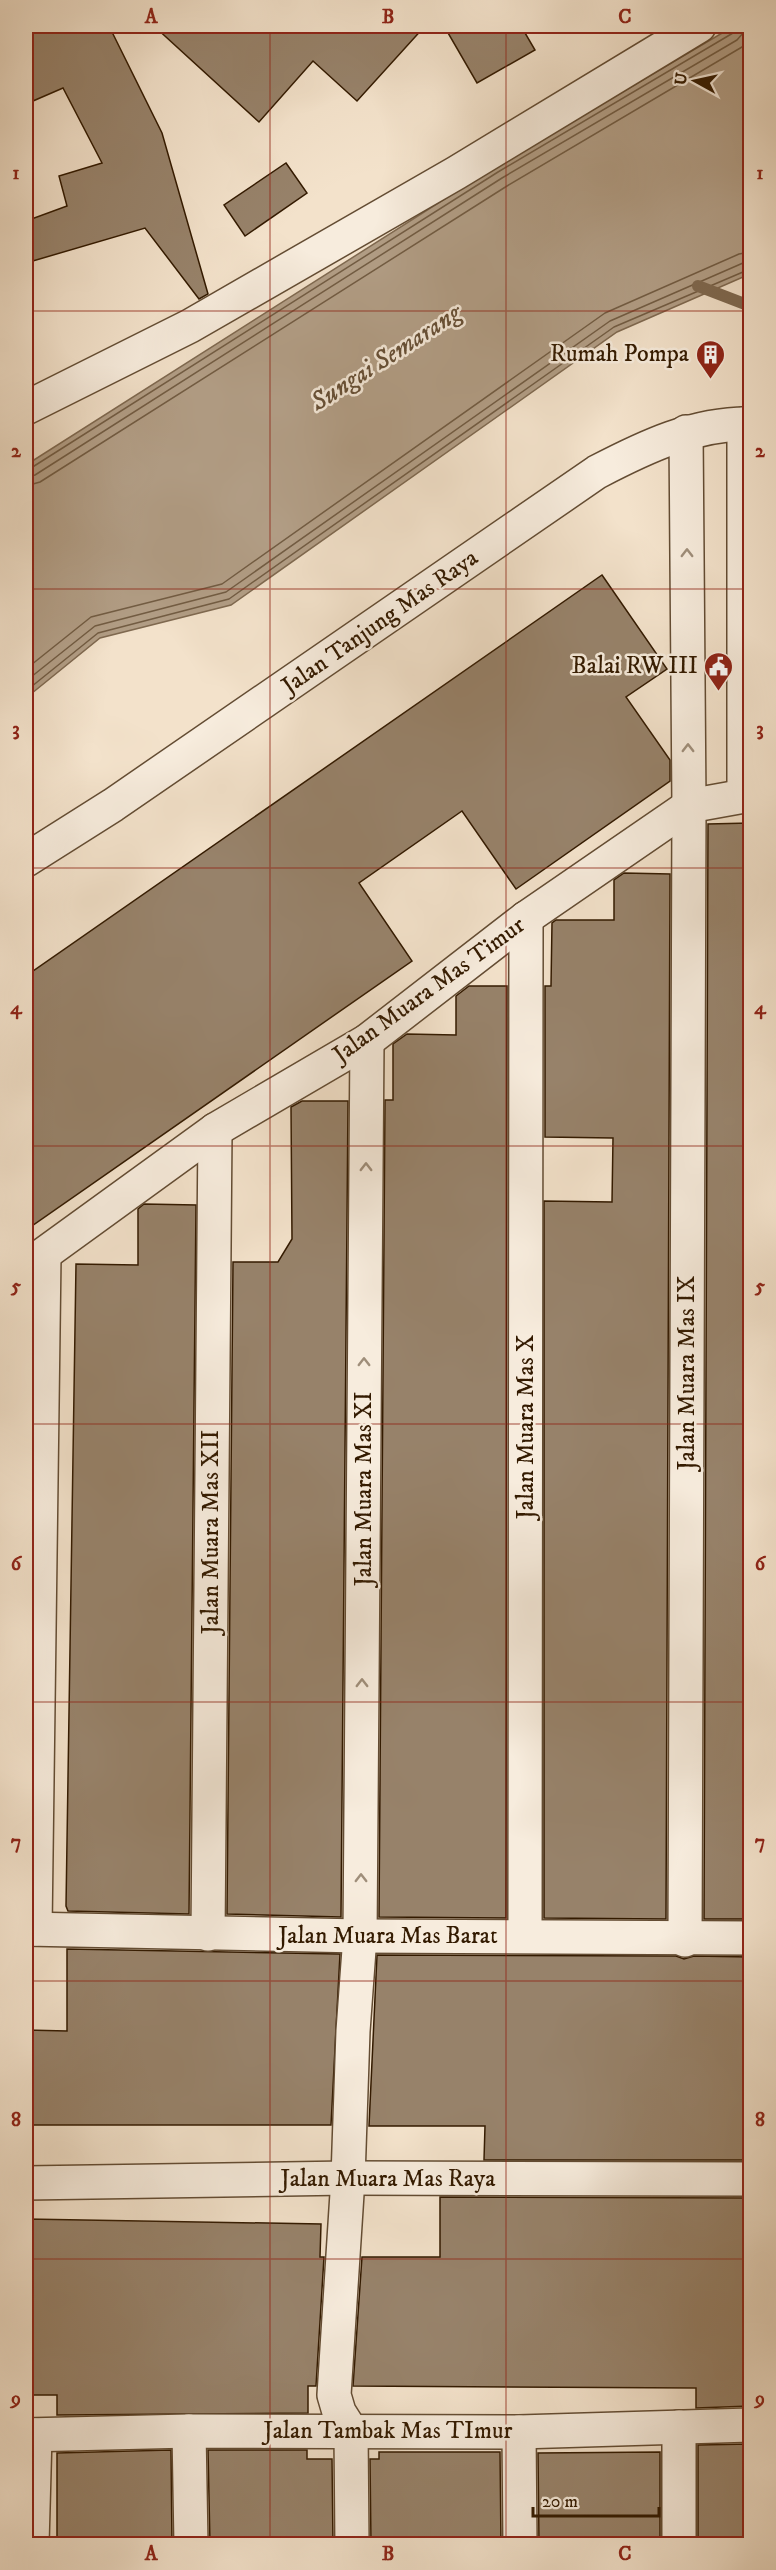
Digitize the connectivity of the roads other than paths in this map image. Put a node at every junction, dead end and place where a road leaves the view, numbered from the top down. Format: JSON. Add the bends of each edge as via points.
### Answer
{"nodes":[{"id":1,"x":699,"y":26,"type":"edge"},
{"id":2,"x":26,"y":408,"type":"edge"},
{"id":3,"x":747,"y":424,"type":"edge"},
{"id":4,"x":686,"y":432,"type":"junction"},
{"id":5,"x":747,"y":795,"type":"edge"},
{"id":6,"x":688,"y":806,"type":"junction"},
{"id":7,"x":26,"y":860,"type":"edge"},
{"id":8,"x":526,"y":918,"type":"junction"},
{"id":9,"x":367,"y":1041,"type":"junction"},
{"id":10,"x":214,"y":1130,"type":"junction"},
{"id":11,"x":35,"y":1261,"type":"edge"},
{"id":12,"x":30,"y":1929,"type":"edge"},
{"id":13,"x":208,"y":1934,"type":"junction"},
{"id":14,"x":360,"y":1936,"type":"junction"},
{"id":15,"x":525,"y":1936,"type":"junction"},
{"id":16,"x":750,"y":1938,"type":"edge"},
{"id":17,"x":685,"y":1940,"type":"junction"},
{"id":18,"x":348,"y":2178,"type":"junction"},
{"id":19,"x":750,"y":2179,"type":"edge"},
{"id":20,"x":26,"y":2183,"type":"edge"},
{"id":21,"x":750,"y":2425,"type":"edge"},
{"id":22,"x":679,"y":2427,"type":"junction"},
{"id":23,"x":189,"y":2431,"type":"junction"},
{"id":24,"x":351,"y":2431,"type":"junction"},
{"id":25,"x":519,"y":2432,"type":"junction"},
{"id":26,"x":30,"y":2435,"type":"edge"},
{"id":27,"x":32,"y":2544,"type":"edge"},
{"id":28,"x":191,"y":2544,"type":"edge"},
{"id":29,"x":352,"y":2544,"type":"edge"},
{"id":30,"x":520,"y":2544,"type":"edge"},
{"id":31,"x":679,"y":2544,"type":"edge"}],
"edges":[{"from":1,"to":2,"type":"street","via":[[456,173],[190,326]]},
{"from":3,"to":4,"type":"street","name":"Jalan Tanjung Mas Raya"},
{"from":3,"to":5,"type":"street"},
{"from":6,"to":4,"type":"street","name":"Jalan Muara Mas IX","one_way":true},
{"from":4,"to":7,"type":"street","name":"Jalan Tanjung Mas Raya","via":[[597,472],[113,805]]},
{"from":5,"to":6,"type":"street","name":"Jalan Muara Mas Timur"},
{"from":6,"to":8,"type":"street","name":"Jalan Muara Mas Timur"},
{"from":6,"to":17,"type":"street","name":"Jalan Muara Mas IX"},
{"from":8,"to":9,"type":"street","name":"Jalan Muara Mas Timur"},
{"from":8,"to":15,"type":"street","name":"Jalan Muara Mas X"},
{"from":9,"to":10,"type":"street","name":"Jalan Muara Mas Timur"},
{"from":14,"to":9,"type":"street","name":"Jalan Muara Mas XI","one_way":true},
{"from":10,"to":11,"type":"street","name":"Jalan Muara Mas Timur"},
{"from":10,"to":13,"type":"street","name":"Jalan Muara Mas XII"},
{"from":11,"to":12,"type":"street"},
{"from":12,"to":13,"type":"street","name":"Jalan Muara Mas Barat"},
{"from":13,"to":14,"type":"street","name":"Jalan Muara Mas Barat"},
{"from":14,"to":15,"type":"street","name":"Jalan Muara Mas Barat"},
{"from":14,"to":18,"type":"street","name":"Jalan Muara Mas XI"},
{"from":15,"to":17,"type":"street","name":"Jalan Muara Mas Barat"},
{"from":16,"to":17,"type":"street","name":"Jalan Muara Mas Barat"},
{"from":18,"to":19,"type":"street","name":"Jalan Muara Mas Raya"},
{"from":18,"to":20,"type":"street","name":"Jalan Muara Mas Raya"},
{"from":18,"to":24,"type":"street","name":"Jalan Muara Mas XI","via":[[334,2395]]},
{"from":21,"to":22,"type":"street","name":"Jalan Tambak Mas TImur"},
{"from":22,"to":25,"type":"street","name":"Jalan Tambak Mas TImur"},
{"from":22,"to":31,"type":"street"},
{"from":23,"to":24,"type":"street","name":"Jalan Tambak Mas TImur"},
{"from":23,"to":26,"type":"street","name":"Jalan Tambak Mas TImur"},
{"from":23,"to":28,"type":"street"},
{"from":24,"to":25,"type":"street","name":"Jalan Tambak Mas TImur"},
{"from":24,"to":29,"type":"street"},
{"from":25,"to":30,"type":"street"},
{"from":26,"to":27,"type":"street"}]}
